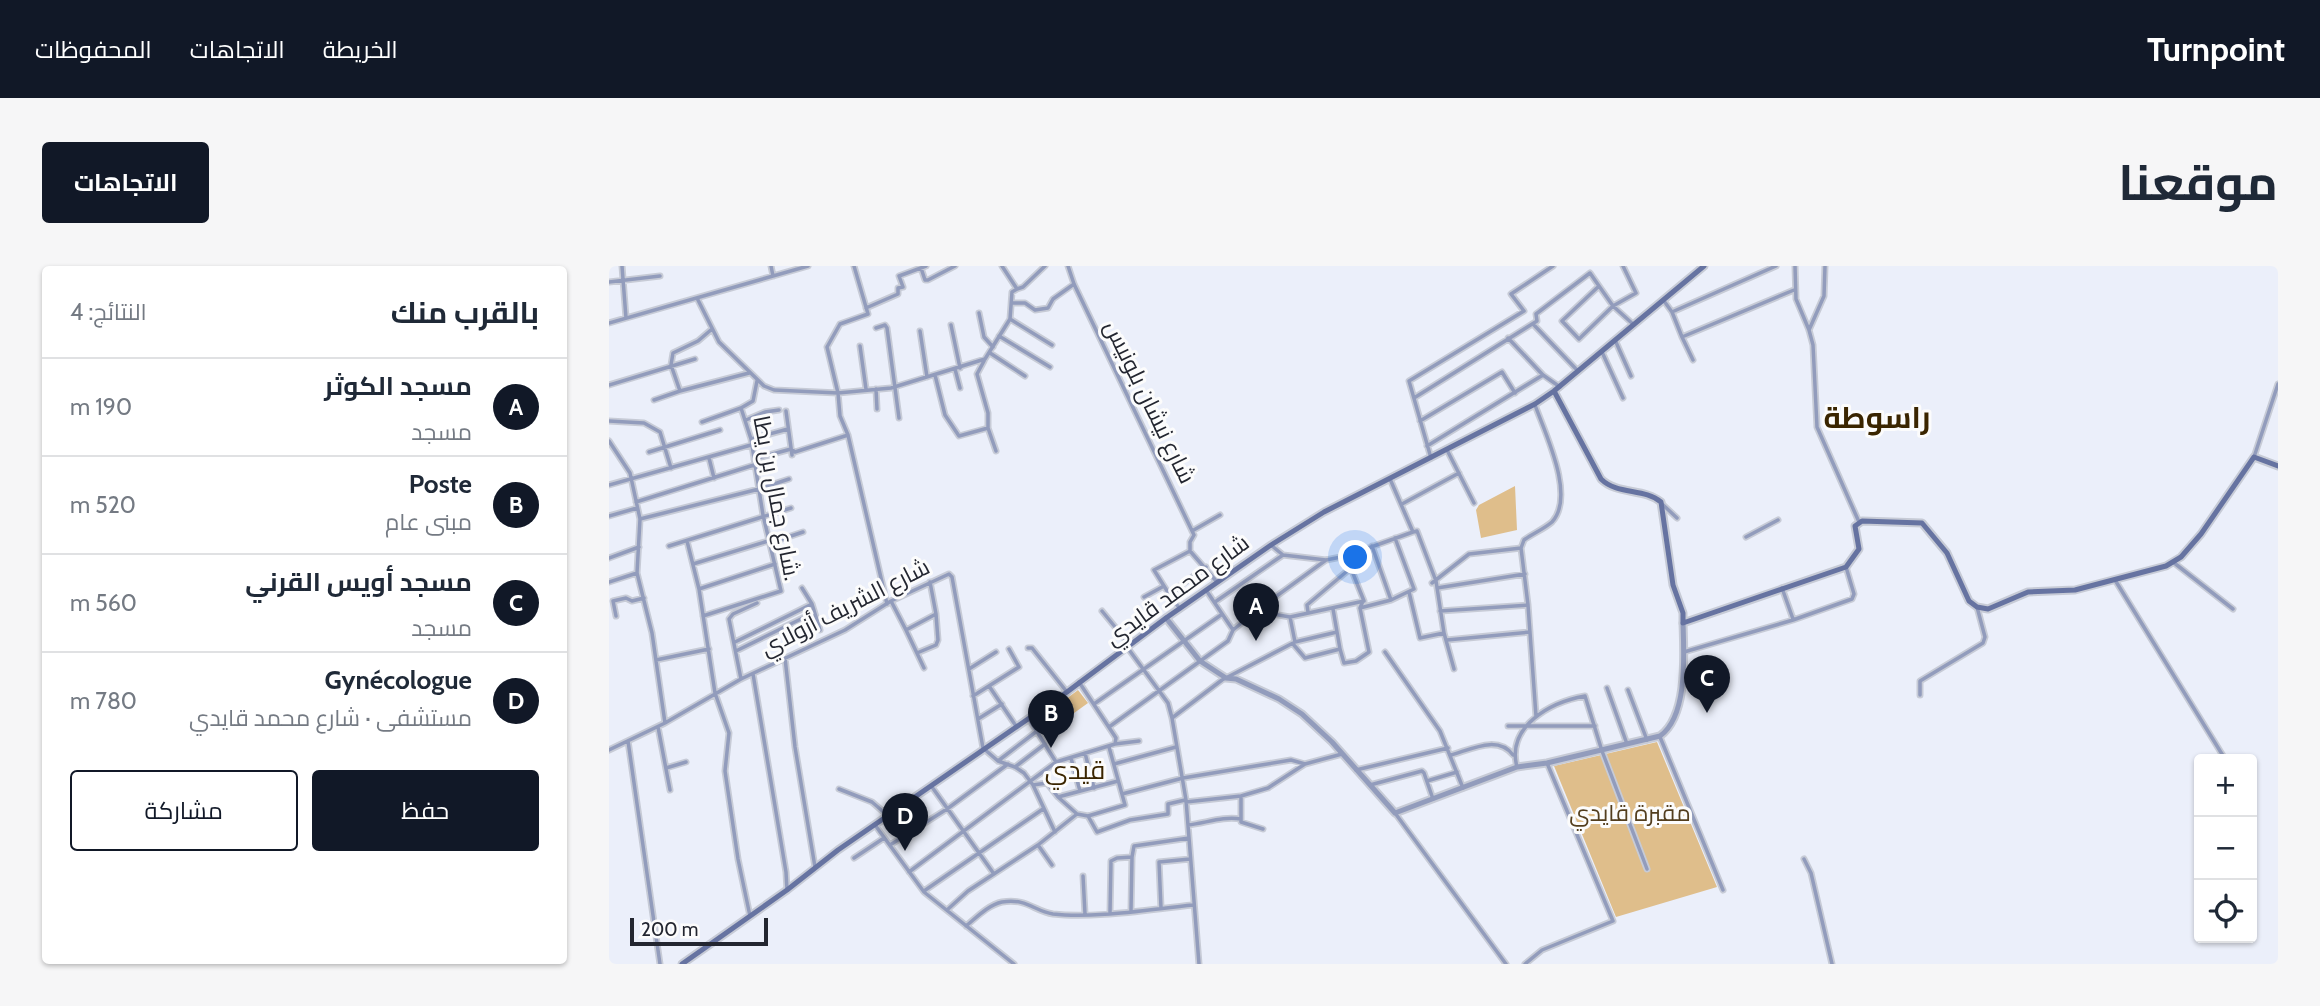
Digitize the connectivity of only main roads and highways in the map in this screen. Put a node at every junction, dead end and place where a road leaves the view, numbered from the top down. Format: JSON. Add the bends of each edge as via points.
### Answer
{"nodes":[{"id":1,"x":1703,"y":266,"type":"edge"},
{"id":2,"x":1557,"y":389,"type":"junction"},
{"id":3,"x":2278,"y":466,"type":"edge"},
{"id":4,"x":682,"y":964,"type":"edge"}],
"edges":[{"from":1,"to":2,"type":"main road","name":"شارع محمد قايدي"},
{"from":2,"to":3,"type":"main road","via":[[1601,479],[1613,488],[1661,502],[1683,623],[1846,567],[1859,549],[1855,526],[1859,522],[1916,521],[1927,526],[1976,607],[1988,609],[2028,592],[2075,590],[2115,580],[2166,566],[2181,556],[2254,457]]},
{"from":2,"to":4,"type":"main road","name":"شارع محمد قايدي","via":[[1305,522]]}]}
